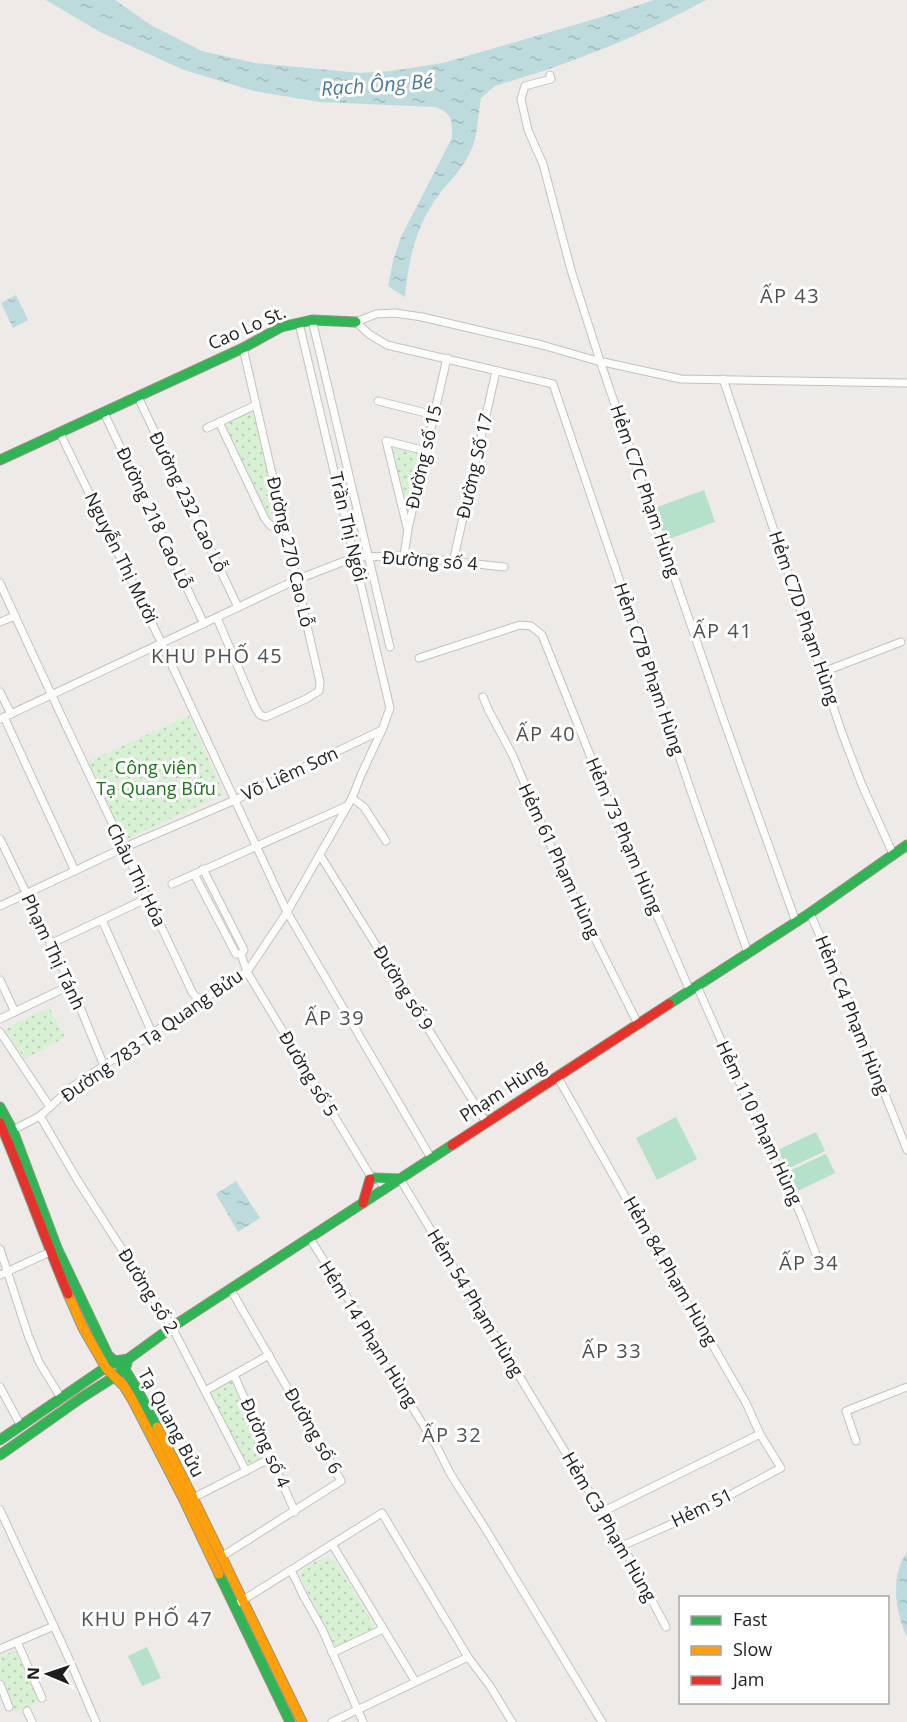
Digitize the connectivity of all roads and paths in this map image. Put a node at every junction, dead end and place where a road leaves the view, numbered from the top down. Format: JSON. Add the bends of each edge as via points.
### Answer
{"nodes":[{"id":1,"x":550,"y":75,"type":"dead end"},
{"id":2,"x":312,"y":320,"type":"junction"},
{"id":3,"x":356,"y":322,"type":"junction"},
{"id":4,"x":299,"y":323,"type":"junction"},
{"id":5,"x":243,"y":348,"type":"junction"},
{"id":6,"x":447,"y":358,"type":"junction"},
{"id":7,"x":600,"y":361,"type":"junction"},
{"id":8,"x":496,"y":371,"type":"junction"},
{"id":9,"x":723,"y":379,"type":"junction"},
{"id":10,"x":907,"y":383,"type":"edge"},
{"id":11,"x":138,"y":397,"type":"junction"},
{"id":12,"x":378,"y":401,"type":"dead end"},
{"id":13,"x":256,"y":405,"type":"junction"},
{"id":14,"x":104,"y":413,"type":"junction"},
{"id":15,"x":434,"y":415,"type":"junction"},
{"id":16,"x":219,"y":422,"type":"junction"},
{"id":17,"x":207,"y":428,"type":"dead end"},
{"id":18,"x":60,"y":433,"type":"junction"},
{"id":19,"x":426,"y":451,"type":"junction"},
{"id":20,"x":0,"y":460,"type":"edge"},
{"id":21,"x":283,"y":526,"type":"junction"},
{"id":22,"x":408,"y":529,"type":"junction"},
{"id":23,"x":404,"y":556,"type":"junction"},
{"id":24,"x":356,"y":557,"type":"junction"},
{"id":25,"x":368,"y":557,"type":"junction"},
{"id":26,"x":453,"y":561,"type":"junction"},
{"id":27,"x":504,"y":567,"type":"dead end"},
{"id":28,"x":296,"y":580,"type":"junction"},
{"id":29,"x":0,"y":583,"type":"edge"},
{"id":30,"x":238,"y":608,"type":"junction"},
{"id":31,"x":15,"y":616,"type":"junction"},
{"id":32,"x":217,"y":618,"type":"junction"},
{"id":33,"x":0,"y":622,"type":"edge"},
{"id":34,"x":204,"y":624,"type":"junction"},
{"id":35,"x":901,"y":642,"type":"dead end"},
{"id":36,"x":162,"y":644,"type":"junction"},
{"id":37,"x":390,"y":647,"type":"dead end"},
{"id":38,"x":419,"y":658,"type":"dead end"},
{"id":39,"x":823,"y":672,"type":"junction"},
{"id":40,"x":0,"y":692,"type":"edge"},
{"id":41,"x":52,"y":695,"type":"junction"},
{"id":42,"x":483,"y":697,"type":"dead end"},
{"id":43,"x":5,"y":717,"type":"edge"},
{"id":44,"x":382,"y":730,"type":"junction"},
{"id":45,"x":352,"y":798,"type":"junction"},
{"id":46,"x":235,"y":801,"type":"junction"},
{"id":47,"x":347,"y":806,"type":"junction"},
{"id":48,"x":0,"y":839,"type":"edge"},
{"id":49,"x":386,"y":841,"type":"dead end"},
{"id":50,"x":256,"y":845,"type":"junction"},
{"id":51,"x":907,"y":845,"type":"edge"},
{"id":52,"x":123,"y":848,"type":"junction"},
{"id":53,"x":893,"y":854,"type":"junction"},
{"id":54,"x":320,"y":855,"type":"junction"},
{"id":55,"x":203,"y":869,"type":"junction"},
{"id":56,"x":75,"y":871,"type":"junction"},
{"id":57,"x":194,"y":873,"type":"junction"},
{"id":58,"x":172,"y":884,"type":"dead end"},
{"id":59,"x":26,"y":893,"type":"junction"},
{"id":60,"x":148,"y":898,"type":"junction"},
{"id":61,"x":0,"y":906,"type":"edge"},
{"id":62,"x":287,"y":912,"type":"junction"},
{"id":63,"x":810,"y":913,"type":"junction"},
{"id":64,"x":102,"y":920,"type":"junction"},
{"id":65,"x":796,"y":922,"type":"junction"},
{"id":66,"x":50,"y":944,"type":"junction"},
{"id":67,"x":748,"y":953,"type":"junction"},
{"id":68,"x":241,"y":954,"type":"junction"},
{"id":69,"x":247,"y":972,"type":"junction"},
{"id":70,"x":0,"y":980,"type":"edge"},
{"id":71,"x":71,"y":985,"type":"junction"},
{"id":72,"x":693,"y":988,"type":"junction"},
{"id":73,"x":202,"y":1000,"type":"junction"},
{"id":74,"x":15,"y":1012,"type":"junction"},
{"id":75,"x":0,"y":1019,"type":"edge"},
{"id":76,"x":638,"y":1024,"type":"junction"},
{"id":77,"x":0,"y":1032,"type":"edge"},
{"id":78,"x":152,"y":1033,"type":"junction"},
{"id":79,"x":104,"y":1066,"type":"junction"},
{"id":80,"x":557,"y":1076,"type":"junction"},
{"id":81,"x":0,"y":1107,"type":"edge"},
{"id":82,"x":50,"y":1107,"type":"junction"},
{"id":83,"x":40,"y":1116,"type":"junction"},
{"id":84,"x":486,"y":1122,"type":"junction"},
{"id":85,"x":0,"y":1123,"type":"edge"},
{"id":86,"x":9,"y":1132,"type":"junction"},
{"id":87,"x":907,"y":1150,"type":"edge"},
{"id":88,"x":431,"y":1158,"type":"junction"},
{"id":89,"x":371,"y":1177,"type":"junction"},
{"id":90,"x":400,"y":1179,"type":"junction"},
{"id":91,"x":381,"y":1192,"type":"junction"},
{"id":92,"x":362,"y":1204,"type":"junction"},
{"id":93,"x":309,"y":1237,"type":"junction"},
{"id":94,"x":0,"y":1249,"type":"edge"},
{"id":95,"x":53,"y":1250,"type":"junction"},
{"id":96,"x":819,"y":1262,"type":"dead end"},
{"id":97,"x":8,"y":1271,"type":"junction"},
{"id":98,"x":0,"y":1275,"type":"edge"},
{"id":99,"x":231,"y":1290,"type":"junction"},
{"id":100,"x":172,"y":1327,"type":"junction"},
{"id":101,"x":269,"y":1356,"type":"junction"},
{"id":102,"x":128,"y":1359,"type":"junction"},
{"id":103,"x":115,"y":1361,"type":"junction"},
{"id":104,"x":106,"y":1368,"type":"junction"},
{"id":105,"x":124,"y":1370,"type":"junction"},
{"id":106,"x":234,"y":1375,"type":"junction"},
{"id":107,"x":113,"y":1376,"type":"junction"},
{"id":108,"x":907,"y":1387,"type":"edge"},
{"id":109,"x":0,"y":1388,"type":"edge"},
{"id":110,"x":205,"y":1391,"type":"junction"},
{"id":111,"x":61,"y":1398,"type":"junction"},
{"id":112,"x":21,"y":1426,"type":"junction"},
{"id":113,"x":550,"y":1426,"type":"joint"},
{"id":114,"x":760,"y":1434,"type":"junction"},
{"id":115,"x":0,"y":1440,"type":"edge"},
{"id":116,"x":856,"y":1441,"type":"dead end"},
{"id":117,"x":0,"y":1455,"type":"edge"},
{"id":118,"x":271,"y":1458,"type":"junction"},
{"id":119,"x":781,"y":1468,"type":"joint"},
{"id":120,"x":246,"y":1471,"type":"junction"},
{"id":121,"x":189,"y":1500,"type":"junction"},
{"id":122,"x":0,"y":1510,"type":"edge"},
{"id":123,"x":295,"y":1512,"type":"junction"},
{"id":124,"x":602,"y":1512,"type":"junction"},
{"id":125,"x":332,"y":1544,"type":"junction"},
{"id":126,"x":622,"y":1546,"type":"junction"},
{"id":127,"x":221,"y":1557,"type":"junction"},
{"id":128,"x":291,"y":1570,"type":"junction"},
{"id":129,"x":239,"y":1603,"type":"junction"},
{"id":130,"x":54,"y":1626,"type":"junction"},
{"id":131,"x":666,"y":1627,"type":"dead end"},
{"id":132,"x":383,"y":1629,"type":"junction"},
{"id":133,"x":17,"y":1642,"type":"junction"},
{"id":134,"x":0,"y":1649,"type":"edge"},
{"id":135,"x":332,"y":1653,"type":"junction"},
{"id":136,"x":468,"y":1657,"type":"junction"},
{"id":137,"x":415,"y":1681,"type":"junction"},
{"id":138,"x":0,"y":1684,"type":"edge"},
{"id":139,"x":42,"y":1698,"type":"dead end"},
{"id":140,"x":9,"y":1707,"type":"dead end"},
{"id":141,"x":358,"y":1709,"type":"junction"},
{"id":142,"x":27,"y":1711,"type":"dead end"},
{"id":143,"x":32,"y":1722,"type":"edge"},
{"id":144,"x":96,"y":1722,"type":"edge"},
{"id":145,"x":290,"y":1722,"type":"edge"},
{"id":146,"x":302,"y":1722,"type":"edge"},
{"id":147,"x":332,"y":1722,"type":"edge"},
{"id":148,"x":363,"y":1722,"type":"edge"},
{"id":149,"x":512,"y":1722,"type":"edge"},
{"id":150,"x":602,"y":1722,"type":"edge"}],
"edges":[{"from":1,"to":7,"type":"street","name":"Hẻm C7C Phạm Hùng","via":[[551,79],[525,86],[521,99]]},
{"from":2,"to":3,"type":"main road","name":"Cao Lo St."},
{"from":2,"to":4,"type":"main road","name":"Cao Lo St."},
{"from":2,"to":25,"type":"street","name":"Trần Thị Ngôi"},
{"from":3,"to":6,"type":"street","via":[[387,345]]},
{"from":3,"to":7,"type":"street","via":[[376,314],[423,317]]},
{"from":4,"to":5,"type":"main road","name":"Cao Lo St.","via":[[281,327]]},
{"from":4,"to":24,"type":"street","name":"Trần Thị Ngôi"},
{"from":5,"to":11,"type":"main road","name":"Cao Lo St."},
{"from":5,"to":13,"type":"street","name":"Đường 270 Cao Lỗ"},
{"from":6,"to":8,"type":"street"},
{"from":6,"to":15,"type":"street","name":"Đường số 15"},
{"from":7,"to":9,"type":"street","via":[[681,379]]},
{"from":7,"to":65,"type":"street","name":"Hẻm C7C Phạm Hùng"},
{"from":8,"to":26,"type":"street","name":"Đường Số 17"},
{"from":8,"to":67,"type":"street","name":"Hẻm C7B Phạm Hùng","via":[[553,384]]},
{"from":9,"to":10,"type":"street"},
{"from":9,"to":39,"type":"street","name":"Hẻm C7D Phạm Hùng"},
{"from":11,"to":14,"type":"main road","name":"Cao Lo St."},
{"from":11,"to":30,"type":"street","name":"Đường 232 Cao Lỗ"},
{"from":12,"to":15,"type":"street"},
{"from":13,"to":16,"type":"street"},
{"from":13,"to":21,"type":"street","name":"Đường 270 Cao Lỗ"},
{"from":14,"to":18,"type":"main road","name":"Cao Lo St."},
{"from":14,"to":34,"type":"street","name":"Đường 218 Cao Lỗ"},
{"from":15,"to":19,"type":"street","name":"Đường số 15"},
{"from":16,"to":17,"type":"street"},
{"from":16,"to":21,"type":"street","via":[[265,519],[271,526]]},
{"from":18,"to":20,"type":"main road","name":"Cao Lo St."},
{"from":18,"to":36,"type":"street","name":"Nguyễn Thị Mười"},
{"from":19,"to":22,"type":"street","name":"Đường số 15"},
{"from":19,"to":22,"type":"street","via":[[386,441]]},
{"from":21,"to":28,"type":"street","name":"Đường 270 Cao Lỗ"},
{"from":22,"to":23,"type":"street","name":"Đường số 15"},
{"from":23,"to":25,"type":"street","name":"Đường số 4"},
{"from":23,"to":26,"type":"street","name":"Đường số 4"},
{"from":24,"to":25,"type":"street","name":"Đường số 4"},
{"from":24,"to":28,"type":"street"},
{"from":24,"to":44,"type":"street","name":"Trần Thị Ngôi","via":[[390,708]]},
{"from":25,"to":37,"type":"street","name":"Trần Thị Ngôi"},
{"from":26,"to":27,"type":"street","name":"Đường số 4"},
{"from":28,"to":30,"type":"street"},
{"from":28,"to":32,"type":"street","name":"Đường 270 Cao Lỗ","via":[[321,687],[306,699],[266,717],[260,715]]},
{"from":29,"to":31,"type":"street","name":"Châu Thị Hóa"},
{"from":30,"to":32,"type":"street"},
{"from":31,"to":33,"type":"street"},
{"from":31,"to":41,"type":"street","name":"Châu Thị Hóa"},
{"from":32,"to":34,"type":"street"},
{"from":34,"to":36,"type":"street"},
{"from":35,"to":39,"type":"street"},
{"from":36,"to":41,"type":"street"},
{"from":36,"to":46,"type":"street","name":"Nguyễn Thị Mười"},
{"from":38,"to":72,"type":"street","name":"Hẻm 73 Phạm Hùng","via":[[520,626],[531,626],[542,634],[618,825]]},
{"from":39,"to":53,"type":"street","name":"Hẻm C7D Phạm Hùng","via":[[862,785]]},
{"from":40,"to":43,"type":"street"},
{"from":41,"to":43,"type":"street"},
{"from":41,"to":52,"type":"street","name":"Châu Thị Hóa"},
{"from":42,"to":76,"type":"street","name":"Hẻm 61 Phạm Hùng","via":[[513,756],[563,875]]},
{"from":43,"to":56,"type":"street"},
{"from":44,"to":45,"type":"street","name":"Đường 783 Tạ Quang Bửu"},
{"from":44,"to":46,"type":"street","name":"Võ Liêm Sơn"},
{"from":45,"to":47,"type":"street","name":"Đường 783 Tạ Quang Bửu"},
{"from":45,"to":49,"type":"street","via":[[364,807]]},
{"from":46,"to":50,"type":"street","name":"Nguyễn Thị Mười"},
{"from":46,"to":52,"type":"street","name":"Võ Liêm Sơn"},
{"from":47,"to":50,"type":"street"},
{"from":47,"to":54,"type":"street","name":"Đường 783 Tạ Quang Bửu"},
{"from":48,"to":59,"type":"street","name":"Phạm Thị Tánh"},
{"from":50,"to":55,"type":"street"},
{"from":50,"to":62,"type":"street","name":"Nguyễn Thị Mười"},
{"from":51,"to":53,"type":"main road","name":"Phạm Hùng"},
{"from":52,"to":56,"type":"street","name":"Võ Liêm Sơn"},
{"from":52,"to":60,"type":"street","name":"Châu Thị Hóa"},
{"from":53,"to":63,"type":"main road","name":"Phạm Hùng"},
{"from":54,"to":62,"type":"street","name":"Đường 783 Tạ Quang Bửu"},
{"from":54,"to":84,"type":"street","name":"Đường số 9"},
{"from":55,"to":57,"type":"street"},
{"from":55,"to":68,"type":"street","name":"Đường số 5","via":[[244,950]]},
{"from":56,"to":59,"type":"street","name":"Võ Liêm Sơn"},
{"from":57,"to":58,"type":"street"},
{"from":57,"to":68,"type":"street","via":[[236,954]]},
{"from":59,"to":61,"type":"street","name":"Võ Liêm Sơn"},
{"from":59,"to":66,"type":"street","name":"Phạm Thị Tánh"},
{"from":60,"to":64,"type":"street"},
{"from":60,"to":73,"type":"street","name":"Châu Thị Hóa","via":[[192,992]]},
{"from":62,"to":69,"type":"street","name":"Đường 783 Tạ Quang Bửu"},
{"from":62,"to":88,"type":"street","name":"Nguyễn Thị Mười"},
{"from":63,"to":65,"type":"main road","name":"Phạm Hùng"},
{"from":63,"to":87,"type":"street","name":"Hẻm C4 Phạm Hùng"},
{"from":64,"to":66,"type":"street"},
{"from":64,"to":78,"type":"street"},
{"from":65,"to":67,"type":"main road","name":"Phạm Hùng"},
{"from":66,"to":71,"type":"street","name":"Phạm Thị Tánh"},
{"from":67,"to":72,"type":"main road","name":"Phạm Hùng"},
{"from":68,"to":69,"type":"street","name":"Đường số 5"},
{"from":69,"to":73,"type":"street","name":"Đường 783 Tạ Quang Bửu"},
{"from":69,"to":89,"type":"street","name":"Đường số 5"},
{"from":70,"to":74,"type":"street"},
{"from":71,"to":74,"type":"street"},
{"from":71,"to":79,"type":"street","name":"Phạm Thị Tánh"},
{"from":72,"to":76,"type":"main road","name":"Phạm Hùng"},
{"from":72,"to":96,"type":"street","name":"Hẻm 110 Phạm Hùng","via":[[801,1215]]},
{"from":73,"to":78,"type":"street","name":"Đường 783 Tạ Quang Bửu"},
{"from":74,"to":75,"type":"street"},
{"from":76,"to":80,"type":"main road","name":"Phạm Hùng"},
{"from":77,"to":82,"type":"street"},
{"from":78,"to":79,"type":"street","name":"Đường 783 Tạ Quang Bửu"},
{"from":79,"to":82,"type":"street","name":"Đường 783 Tạ Quang Bửu"},
{"from":80,"to":84,"type":"main road","name":"Phạm Hùng"},
{"from":80,"to":114,"type":"street","name":"Hẻm 84 Phạm Hùng","via":[[746,1403]]},
{"from":81,"to":86,"type":"main road","name":"Tạ Quang Bửu"},
{"from":82,"to":83,"type":"street","name":"Đường 783 Tạ Quang Bửu"},
{"from":83,"to":86,"type":"street","name":"Đường 783 Tạ Quang Bửu"},
{"from":83,"to":100,"type":"street","name":"Đường số 2"},
{"from":84,"to":88,"type":"main road","name":"Phạm Hùng"},
{"from":85,"to":86,"type":"main road","name":"Tạ Quang Bửu"},
{"from":86,"to":95,"type":"main road","name":"Tạ Quang Bửu"},
{"from":88,"to":90,"type":"main road","name":"Phạm Hùng"},
{"from":89,"to":90,"type":"main road"},
{"from":89,"to":91,"type":"street","name":"Đường số 5","via":[[371,1184]]},
{"from":89,"to":92,"type":"main road"},
{"from":90,"to":91,"type":"main road","name":"Phạm Hùng"},
{"from":90,"to":113,"type":"street","name":"Hẻm 54 Phạm Hùng"},
{"from":91,"to":92,"type":"main road","name":"Phạm Hùng"},
{"from":92,"to":93,"type":"main road","name":"Phạm Hùng"},
{"from":93,"to":99,"type":"main road","name":"Phạm Hùng"},
{"from":93,"to":150,"type":"street","name":"Hẻm 14 Phạm Hùng"},
{"from":94,"to":97,"type":"street"},
{"from":95,"to":97,"type":"street"},
{"from":95,"to":103,"type":"main road","name":"Tạ Quang Bửu","via":[[108,1355]]},
{"from":95,"to":104,"type":"main road","name":"Tạ Quang Bửu","via":[[83,1328]]},
{"from":97,"to":98,"type":"street"},
{"from":97,"to":111,"type":"street","via":[[39,1362]]},
{"from":99,"to":100,"type":"main road","name":"Phạm Hùng"},
{"from":99,"to":101,"type":"street","name":"Đường số 6"},
{"from":100,"to":102,"type":"main road","name":"Phạm Hùng"},
{"from":100,"to":110,"type":"street","name":"Đường số 2"},
{"from":101,"to":106,"type":"street"},
{"from":101,"to":123,"type":"street","name":"Đường số 6","via":[[341,1481]]},
{"from":102,"to":103,"type":"main road","name":"Phạm Hùng"},
{"from":102,"to":105,"type":"main road"},
{"from":103,"to":104,"type":"main road"},
{"from":103,"to":105,"type":"main road","name":"Tạ Quang Bửu"},
{"from":104,"to":107,"type":"main road","name":"Tạ Quang Bửu"},
{"from":104,"to":111,"type":"main road"},
{"from":105,"to":107,"type":"main road"},
{"from":105,"to":121,"type":"main road","name":"Tạ Quang Bửu","via":[[137,1389]]},
{"from":106,"to":110,"type":"street"},
{"from":106,"to":118,"type":"street","name":"Đường số 4"},
{"from":107,"to":117,"type":"main road"},
{"from":107,"to":121,"type":"main road","name":"Tạ Quang Bửu","via":[[132,1399]]},
{"from":108,"to":116,"type":"street","via":[[846,1411]]},
{"from":109,"to":112,"type":"street"},
{"from":110,"to":120,"type":"street","name":"Đường số 2"},
{"from":111,"to":112,"type":"main road"},
{"from":112,"to":115,"type":"main road"},
{"from":113,"to":124,"type":"street","name":"Hẻm C3 Phạm Hùng"},
{"from":114,"to":119,"type":"street","name":"Hẻm 84 Phạm Hùng"},
{"from":114,"to":124,"type":"street"},
{"from":118,"to":120,"type":"street"},
{"from":118,"to":123,"type":"street","name":"Đường số 4"},
{"from":119,"to":126,"type":"street","name":"Hẻm 51"},
{"from":120,"to":121,"type":"street"},
{"from":121,"to":127,"type":"main road","name":"Tạ Quang Bửu"},
{"from":121,"to":129,"type":"main road","name":"Tạ Quang Bửu"},
{"from":122,"to":130,"type":"street"},
{"from":123,"to":127,"type":"street","name":"Đường số 6"},
{"from":124,"to":126,"type":"street","name":"Hẻm C3 Phạm Hùng"},
{"from":125,"to":128,"type":"street"},
{"from":125,"to":132,"type":"street"},
{"from":125,"to":136,"type":"street","via":[[382,1512]]},
{"from":126,"to":131,"type":"street","name":"Hẻm C3 Phạm Hùng"},
{"from":127,"to":129,"type":"main road","name":"Tạ Quang Bửu"},
{"from":128,"to":129,"type":"street"},
{"from":128,"to":135,"type":"street"},
{"from":129,"to":145,"type":"main road","name":"Tạ Quang Bửu"},
{"from":129,"to":146,"type":"main road","name":"Tạ Quang Bửu"},
{"from":130,"to":133,"type":"street"},
{"from":130,"to":144,"type":"street"},
{"from":132,"to":135,"type":"street"},
{"from":132,"to":137,"type":"street"},
{"from":133,"to":134,"type":"street"},
{"from":133,"to":139,"type":"street"},
{"from":135,"to":141,"type":"street"},
{"from":136,"to":137,"type":"street"},
{"from":136,"to":149,"type":"street"},
{"from":137,"to":141,"type":"street"},
{"from":138,"to":140,"type":"street"},
{"from":141,"to":147,"type":"street"},
{"from":141,"to":148,"type":"street"},
{"from":142,"to":143,"type":"street"}]}
